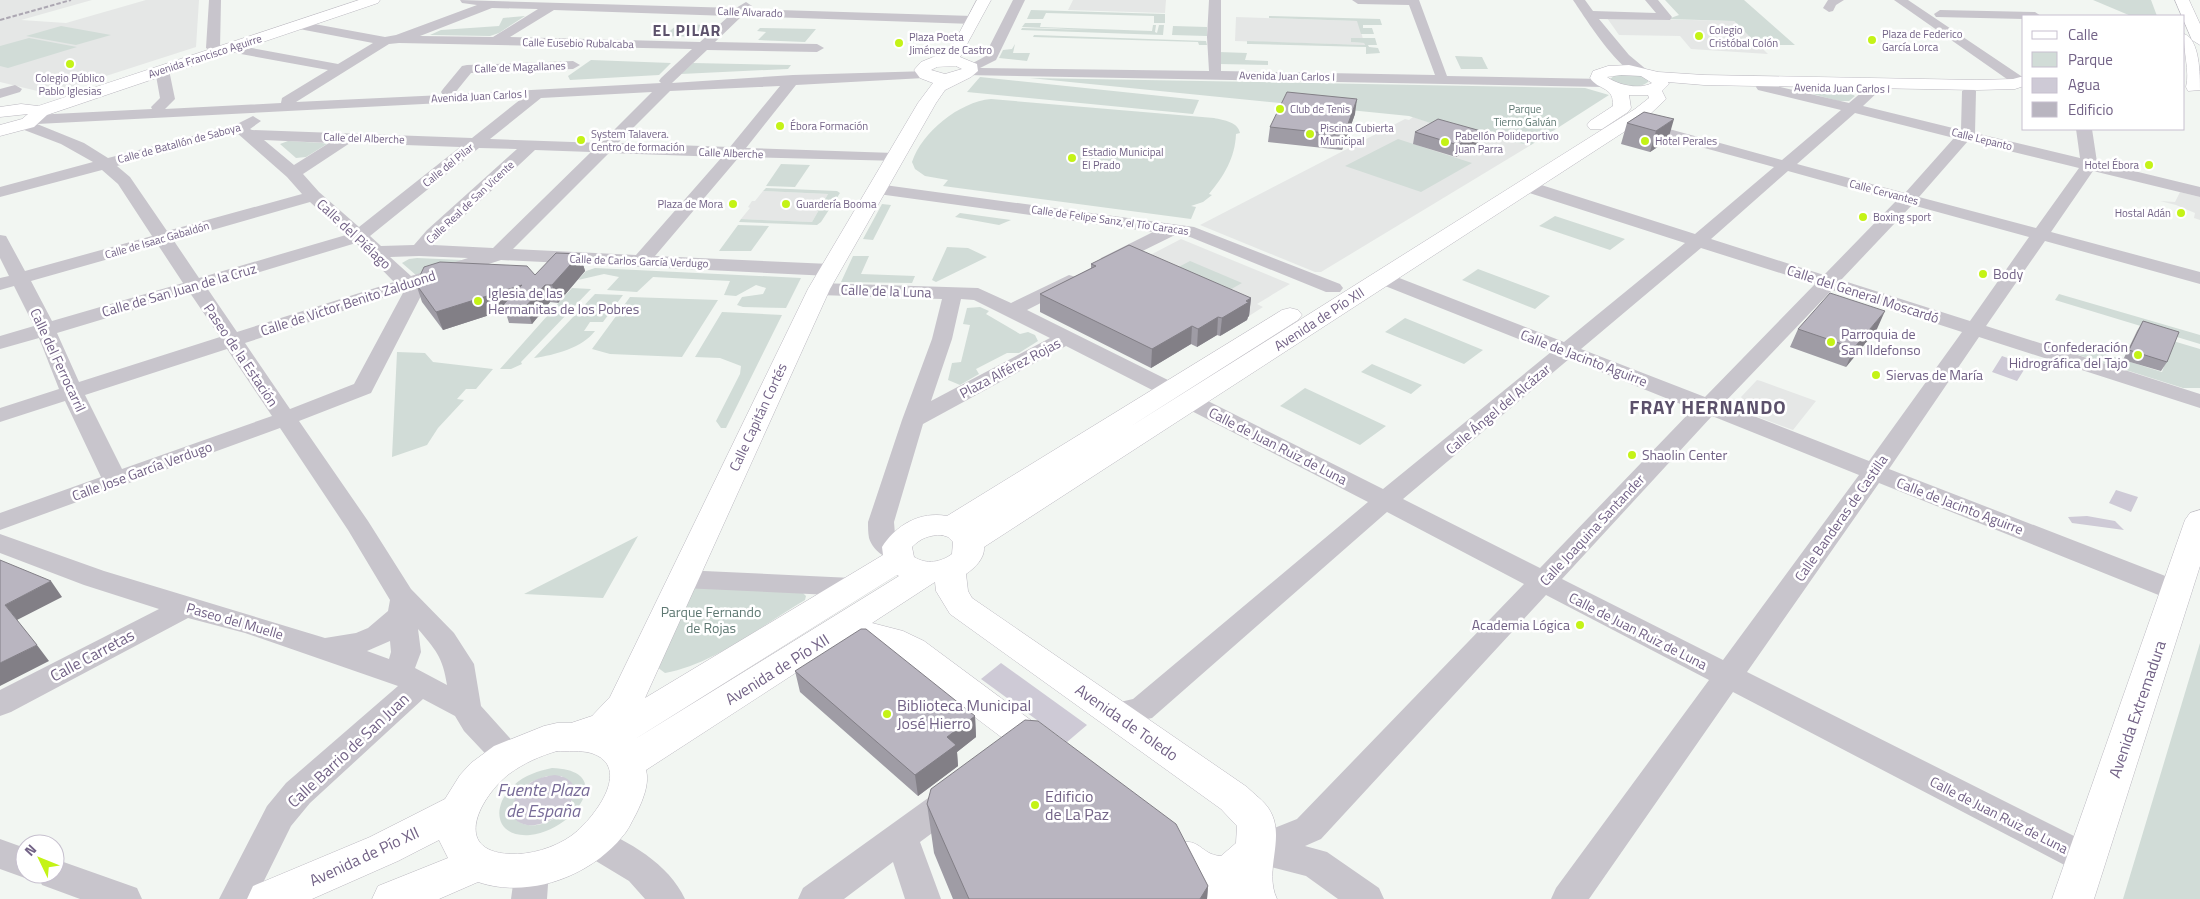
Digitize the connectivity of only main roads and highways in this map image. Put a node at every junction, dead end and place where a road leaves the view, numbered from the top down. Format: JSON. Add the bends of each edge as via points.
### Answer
{"nodes":[{"id":1,"x":358,"y":0,"type":"edge"},
{"id":2,"x":373,"y":0,"type":"edge"},
{"id":3,"x":984,"y":0,"type":"edge"},
{"id":4,"x":2167,"y":0,"type":"edge"},
{"id":5,"x":2182,"y":0,"type":"edge"},
{"id":6,"x":2174,"y":15,"type":"edge"},
{"id":7,"x":2195,"y":37,"type":"edge"},
{"id":8,"x":1652,"y":81,"type":"junction"},
{"id":9,"x":2021,"y":83,"type":"edge"},
{"id":10,"x":2190,"y":93,"type":"edge"},
{"id":11,"x":0,"y":112,"type":"edge"},
{"id":12,"x":32,"y":116,"type":"junction"},
{"id":13,"x":0,"y":131,"type":"edge"},
{"id":14,"x":1180,"y":396,"type":"junction"},
{"id":15,"x":2200,"y":520,"type":"edge"},
{"id":16,"x":932,"y":554,"type":"junction"},
{"id":17,"x":832,"y":634,"type":"junction"},
{"id":18,"x":645,"y":659,"type":"junction"},
{"id":19,"x":705,"y":678,"type":"junction"},
{"id":20,"x":602,"y":747,"type":"junction"},
{"id":21,"x":1072,"y":771,"type":"edge"},
{"id":22,"x":460,"y":810,"type":"junction"},
{"id":23,"x":1156,"y":835,"type":"edge"},
{"id":24,"x":1256,"y":850,"type":"junction"},
{"id":25,"x":1187,"y":859,"type":"junction"},
{"id":26,"x":478,"y":864,"type":"junction"},
{"id":27,"x":530,"y":885,"type":"edge"},
{"id":28,"x":268,"y":899,"type":"edge"},
{"id":29,"x":394,"y":899,"type":"edge"},
{"id":30,"x":1216,"y":899,"type":"edge"},
{"id":31,"x":1256,"y":899,"type":"edge"},
{"id":32,"x":2073,"y":899,"type":"edge"}],
"edges":[{"from":1,"to":12,"type":"main road","name":"Avenida Francisco Aguirre","via":[[213,48]]},
{"from":2,"to":12,"type":"main road","name":"Avenida Francisco Aguirre"},
{"from":3,"to":18,"type":"main road","name":"Calle Capitán Cortés","via":[[956,68],[894,158],[824,279]]},
{"from":4,"to":6,"type":"main road"},
{"from":5,"to":7,"type":"main road"},
{"from":7,"to":10,"type":"main road","via":[[2199,80]]},
{"from":8,"to":9,"type":"main road","name":"Avenida Juan Carlos I"},
{"from":8,"to":9,"type":"main road","name":"Avenida Juan Carlos I","via":[[1969,91]]},
{"from":8,"to":14,"type":"main road","name":"Avenida de Pío XII","via":[[1658,99],[1626,122],[1382,278]]},
{"from":8,"to":14,"type":"main road","name":"Avenida de Pío XII","via":[[1636,91],[1605,75],[1622,97],[1622,108],[1333,288]]},
{"from":11,"to":12,"type":"main road","name":"Avenida Francisco Aguirre"},
{"from":12,"to":13,"type":"main road","name":"Avenida Francisco Aguirre"},
{"from":14,"to":16,"type":"main road","name":"Avenida de Pío XII"},
{"from":15,"to":32,"type":"main road","name":"Avenida Extremadura"},
{"from":16,"to":17,"type":"main road","name":"Avenida de Pío XII"},
{"from":16,"to":19,"type":"main road","name":"Avenida de Pío XII","via":[[852,587]]},
{"from":16,"to":24,"type":"main road","name":"Avenida de Toledo","via":[[961,606],[1234,798],[1255,819]]},
{"from":17,"to":20,"type":"main road","name":"Avenida de Pío XII"},
{"from":17,"to":21,"type":"main road","via":[[892,638],[912,650],[1019,748]]},
{"from":18,"to":19,"type":"main road","via":[[647,673],[659,682],[681,685]]},
{"from":18,"to":20,"type":"main road","name":"Calle Capitán Cortés","via":[[620,712],[605,726]]},
{"from":19,"to":20,"type":"main road","name":"Avenida de Pío XII"},
{"from":20,"to":22,"type":"main road","via":[[557,738],[536,742],[507,756],[477,781]]},
{"from":20,"to":27,"type":"main road","via":[[630,778],[625,802],[609,827],[593,842]]},
{"from":22,"to":26,"type":"main road","via":[[457,837],[468,856]]},
{"from":22,"to":28,"type":"main road","name":"Avenida de Pío XII","via":[[384,849]]},
{"from":23,"to":25,"type":"main road"},
{"from":24,"to":25,"type":"main road","via":[[1229,874],[1209,872]]},
{"from":24,"to":31,"type":"main road","name":"Avenida de Toledo","via":[[1251,888]]},
{"from":25,"to":30,"type":"main road"},
{"from":26,"to":27,"type":"main road","via":[[508,872]]},
{"from":26,"to":29,"type":"main road"}]}
